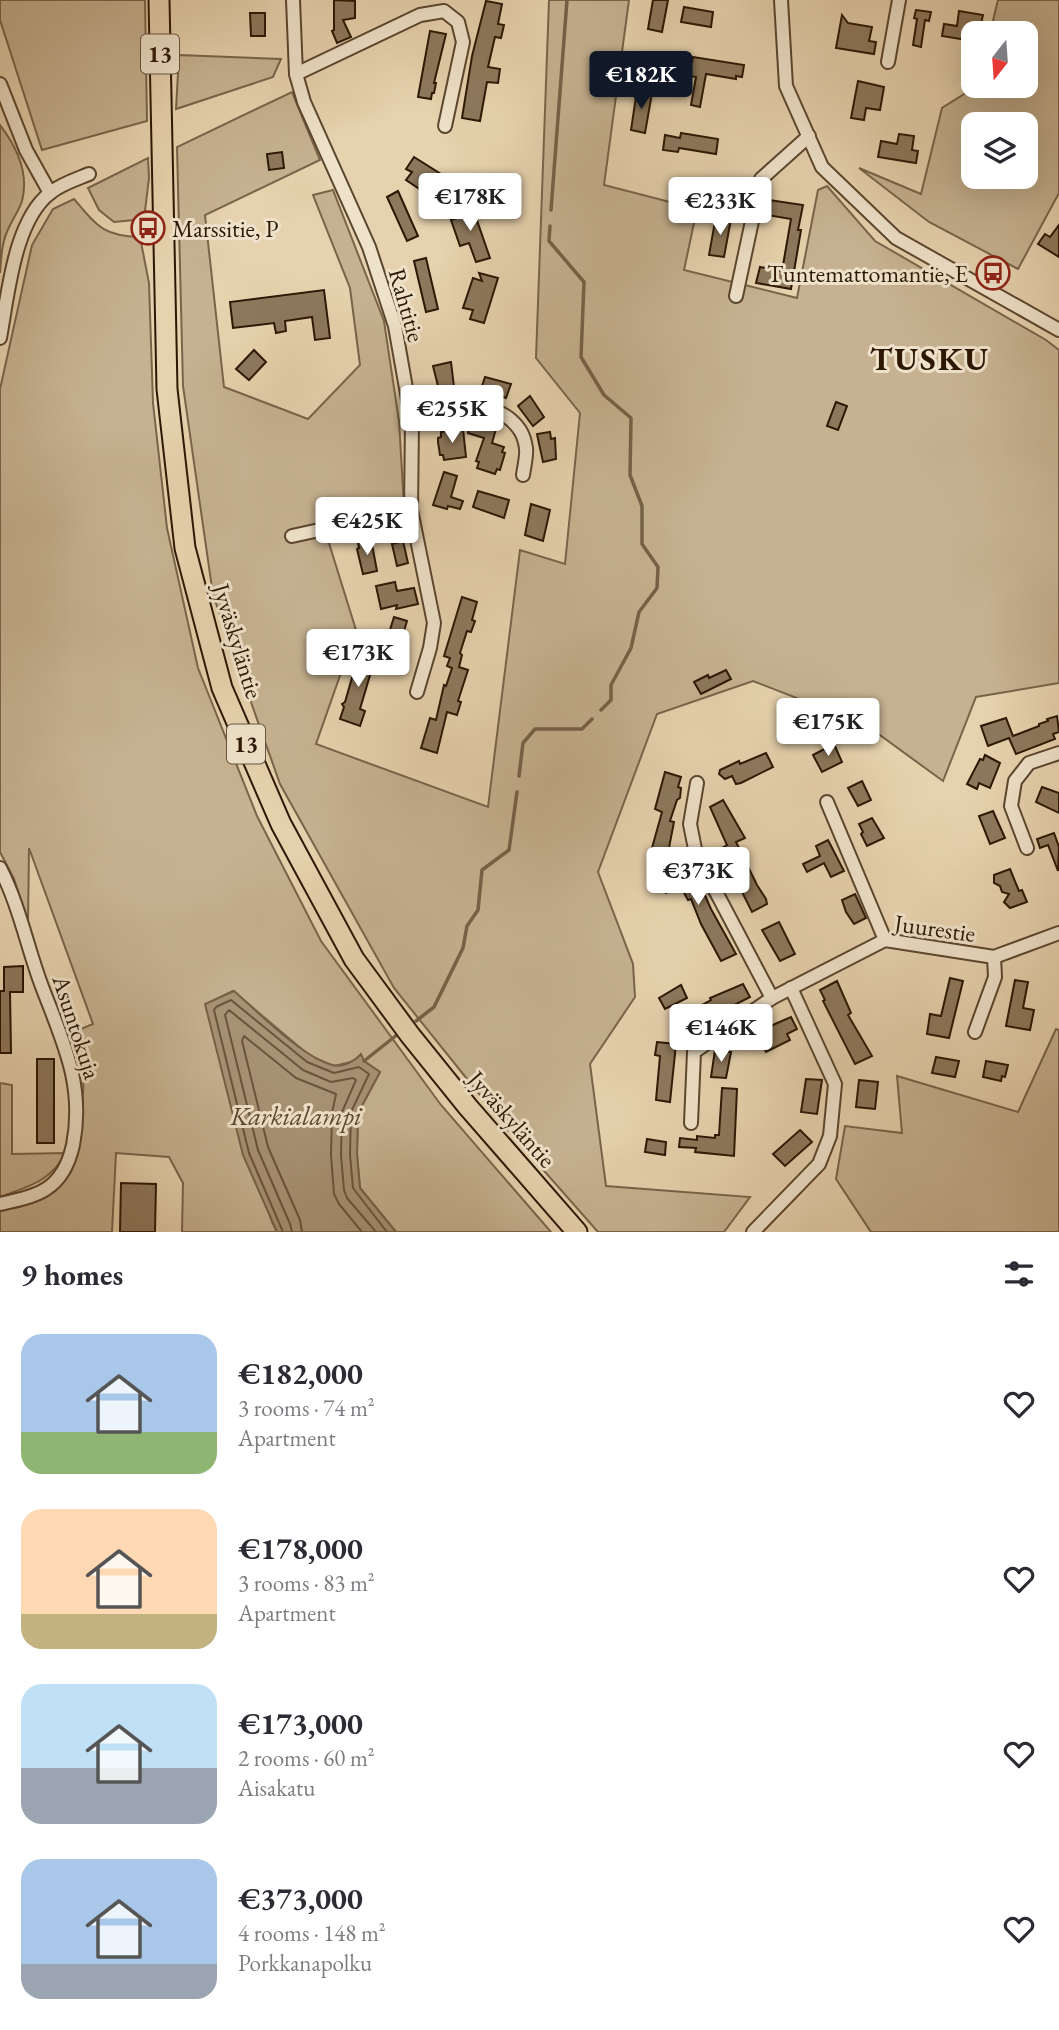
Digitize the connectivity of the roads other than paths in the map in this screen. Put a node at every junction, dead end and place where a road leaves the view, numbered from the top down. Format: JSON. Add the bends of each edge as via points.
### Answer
{"nodes":[{"id":1,"x":159,"y":0,"type":"edge"},
{"id":2,"x":293,"y":0,"type":"edge"},
{"id":3,"x":781,"y":0,"type":"edge"},
{"id":4,"x":899,"y":0,"type":"edge"},
{"id":5,"x":888,"y":62,"type":"dead end"},
{"id":6,"x":296,"y":74,"type":"junction"},
{"id":7,"x":0,"y":84,"type":"edge"},
{"id":8,"x":445,"y":126,"type":"dead end"},
{"id":9,"x":809,"y":136,"type":"junction"},
{"id":10,"x":89,"y":174,"type":"dead end"},
{"id":11,"x":50,"y":193,"type":"junction"},
{"id":12,"x":736,"y":296,"type":"dead end"},
{"id":13,"x":1059,"y":330,"type":"edge"},
{"id":14,"x":0,"y":338,"type":"edge"},
{"id":15,"x":412,"y":422,"type":"junction"},
{"id":16,"x":523,"y":475,"type":"dead end"},
{"id":17,"x":411,"y":510,"type":"junction"},
{"id":18,"x":292,"y":537,"type":"dead end"},
{"id":19,"x":417,"y":692,"type":"dead end"},
{"id":20,"x":1059,"y":752,"type":"edge"},
{"id":21,"x":697,"y":783,"type":"dead end"},
{"id":22,"x":827,"y":802,"type":"dead end"},
{"id":23,"x":1027,"y":848,"type":"dead end"},
{"id":24,"x":0,"y":868,"type":"edge"},
{"id":25,"x":1059,"y":933,"type":"edge"},
{"id":26,"x":884,"y":940,"type":"junction"},
{"id":27,"x":994,"y":957,"type":"junction"},
{"id":28,"x":791,"y":988,"type":"junction"},
{"id":29,"x":772,"y":998,"type":"junction"},
{"id":30,"x":975,"y":1032,"type":"dead end"},
{"id":31,"x":691,"y":1123,"type":"dead end"},
{"id":32,"x":0,"y":1204,"type":"edge"},
{"id":33,"x":577,"y":1232,"type":"edge"},
{"id":34,"x":753,"y":1232,"type":"edge"}],
"edges":[{"from":1,"to":33,"type":"highway","name":"Jyväskyläntie","number":"13","via":[[166,376],[186,548],[222,688],[281,824],[354,959],[418,1046]]},
{"from":2,"to":6,"type":"street","name":"Rahtitie"},
{"from":3,"to":9,"type":"street","via":[[786,86]]},
{"from":4,"to":5,"type":"street"},
{"from":6,"to":8,"type":"street","via":[[420,15],[444,12],[458,22],[463,42]]},
{"from":6,"to":15,"type":"street","name":"Rahtitie","via":[[395,326]]},
{"from":7,"to":11,"type":"street","via":[[26,150]]},
{"from":9,"to":12,"type":"street","via":[[761,179]]},
{"from":9,"to":13,"type":"street","via":[[822,167],[896,238]]},
{"from":10,"to":11,"type":"street"},
{"from":11,"to":14,"type":"street","via":[[29,220],[17,252]]},
{"from":15,"to":16,"type":"street","via":[[471,407],[502,412],[521,428],[526,449]]},
{"from":15,"to":17,"type":"street","name":"Rahtitie"},
{"from":17,"to":18,"type":"street"},
{"from":17,"to":19,"type":"street","name":"Rahtitie","via":[[434,623]]},
{"from":20,"to":23,"type":"street","via":[[1030,763],[1015,781],[1011,806]]},
{"from":21,"to":29,"type":"street","via":[[690,824],[696,854]]},
{"from":22,"to":26,"type":"street"},
{"from":24,"to":32,"type":"street","name":"Asuntokuja","via":[[68,1053],[77,1122],[71,1158],[63,1174],[45,1190]]},
{"from":25,"to":27,"type":"street","name":"Juurestie"},
{"from":26,"to":27,"type":"street","name":"Juurestie"},
{"from":26,"to":28,"type":"street","name":"Juurestie"},
{"from":27,"to":30,"type":"street","via":[[995,977]]},
{"from":28,"to":29,"type":"street","name":"Juurestie"},
{"from":28,"to":34,"type":"street","via":[[835,1084],[830,1136],[819,1164]]},
{"from":29,"to":31,"type":"street","name":"Juurestie","via":[[694,1052]]}]}
